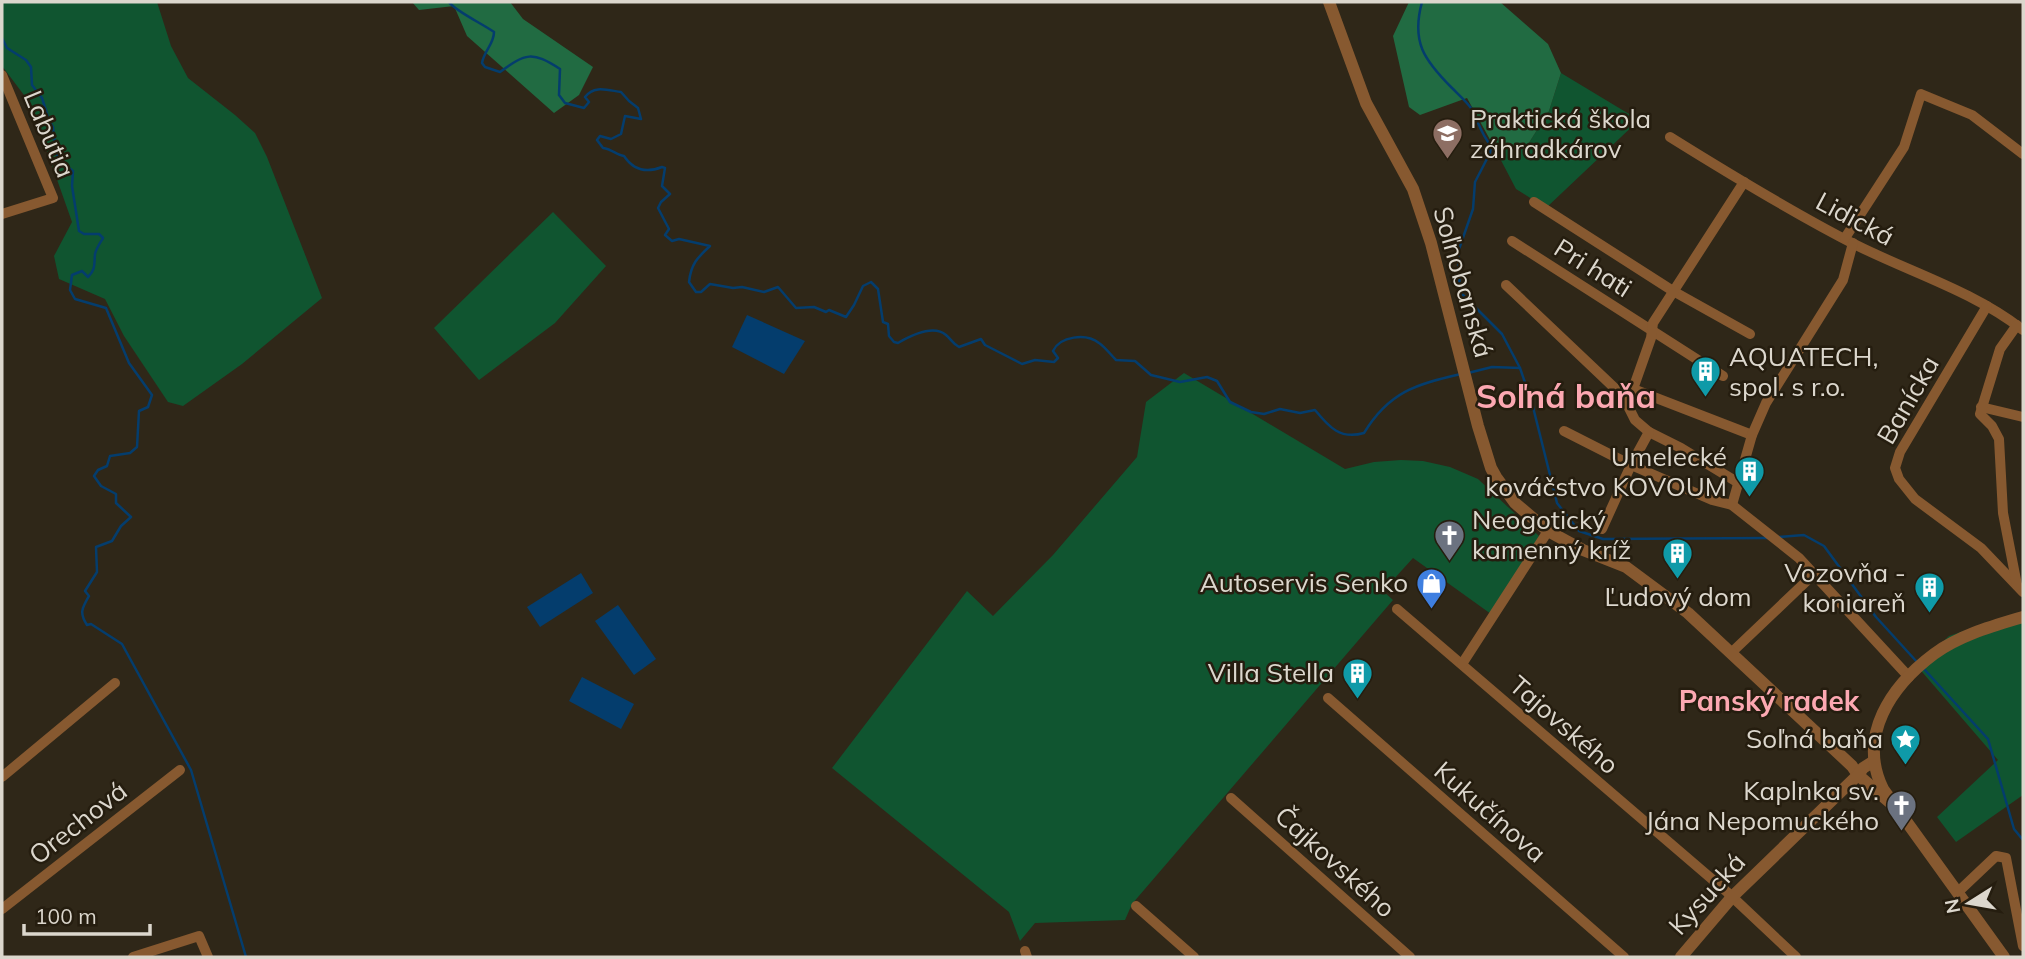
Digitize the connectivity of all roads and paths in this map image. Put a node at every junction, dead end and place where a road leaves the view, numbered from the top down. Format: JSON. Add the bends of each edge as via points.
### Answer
{"nodes":[{"id":1,"x":1329,"y":2,"type":"edge"},
{"id":2,"x":2,"y":75,"type":"edge"},
{"id":3,"x":1671,"y":137,"type":"dead end"},
{"id":4,"x":2023,"y":154,"type":"edge"},
{"id":5,"x":1744,"y":182,"type":"junction"},
{"id":6,"x":1534,"y":202,"type":"dead end"},
{"id":7,"x":2,"y":214,"type":"edge"},
{"id":8,"x":1512,"y":241,"type":"dead end"},
{"id":9,"x":1849,"y":241,"type":"junction"},
{"id":10,"x":1506,"y":285,"type":"dead end"},
{"id":11,"x":1673,"y":291,"type":"junction"},
{"id":12,"x":1987,"y":306,"type":"junction"},
{"id":13,"x":2021,"y":326,"type":"edge"},
{"id":14,"x":1652,"y":330,"type":"junction"},
{"id":15,"x":1750,"y":334,"type":"dead end"},
{"id":16,"x":1723,"y":376,"type":"dead end"},
{"id":17,"x":1633,"y":389,"type":"junction"},
{"id":18,"x":1623,"y":396,"type":"junction"},
{"id":19,"x":1980,"y":407,"type":"junction"},
{"id":20,"x":2023,"y":417,"type":"edge"},
{"id":21,"x":1564,"y":431,"type":"dead end"},
{"id":22,"x":1649,"y":432,"type":"junction"},
{"id":23,"x":1752,"y":435,"type":"junction"},
{"id":24,"x":1631,"y":465,"type":"junction"},
{"id":25,"x":1737,"y":482,"type":"junction"},
{"id":26,"x":1732,"y":505,"type":"junction"},
{"id":27,"x":1602,"y":528,"type":"dead end"},
{"id":28,"x":1548,"y":531,"type":"junction"},
{"id":29,"x":1814,"y":574,"type":"junction"},
{"id":30,"x":2020,"y":589,"type":"edge"},
{"id":31,"x":1397,"y":609,"type":"dead end"},
{"id":32,"x":2023,"y":617,"type":"edge"},
{"id":33,"x":1731,"y":653,"type":"junction"},
{"id":34,"x":1462,"y":664,"type":"junction"},
{"id":35,"x":1912,"y":674,"type":"junction"},
{"id":36,"x":115,"y":683,"type":"dead end"},
{"id":37,"x":1328,"y":698,"type":"dead end"},
{"id":38,"x":1875,"y":766,"type":"junction"},
{"id":39,"x":180,"y":770,"type":"dead end"},
{"id":40,"x":1858,"y":775,"type":"junction"},
{"id":41,"x":2,"y":777,"type":"edge"},
{"id":42,"x":1231,"y":798,"type":"dead end"},
{"id":43,"x":1894,"y":806,"type":"junction"},
{"id":44,"x":1958,"y":892,"type":"junction"},
{"id":45,"x":1732,"y":897,"type":"junction"},
{"id":46,"x":1136,"y":906,"type":"dead end"},
{"id":47,"x":2,"y":909,"type":"edge"},
{"id":48,"x":2023,"y":946,"type":"edge"},
{"id":49,"x":133,"y":957,"type":"edge"},
{"id":50,"x":208,"y":957,"type":"edge"},
{"id":51,"x":1194,"y":957,"type":"edge"},
{"id":52,"x":1410,"y":957,"type":"edge"},
{"id":53,"x":1625,"y":957,"type":"edge"},
{"id":54,"x":1681,"y":957,"type":"edge"},
{"id":55,"x":1796,"y":957,"type":"edge"},
{"id":56,"x":2004,"y":957,"type":"edge"}],
"edges":[{"from":1,"to":28,"type":"street","name":"Soľnobanská","via":[[1366,103],[1413,189],[1432,243],[1491,468],[1515,503]]},
{"from":2,"to":7,"type":"street","name":"Labutia","via":[[53,198]]},
{"from":3,"to":5,"type":"street","name":"Lidická"},
{"from":4,"to":9,"type":"street","via":[[1972,115],[1922,94],[1904,147]]},
{"from":5,"to":9,"type":"street","name":"Lidická"},
{"from":5,"to":11,"type":"street","name":"Pri hati"},
{"from":6,"to":11,"type":"street","name":"Pri hati"},
{"from":8,"to":14,"type":"street","name":"Pri hati"},
{"from":9,"to":12,"type":"street","name":"Lidická"},
{"from":9,"to":23,"type":"street","via":[[1843,280],[1766,403]]},
{"from":10,"to":18,"type":"street"},
{"from":11,"to":14,"type":"street","name":"Pri hati"},
{"from":11,"to":15,"type":"street","name":"Pri hati"},
{"from":12,"to":13,"type":"street","name":"Lidická"},
{"from":12,"to":30,"type":"street","name":"Banícka","via":[[1900,452],[1895,468],[1915,499],[1981,548]]},
{"from":13,"to":19,"type":"street","via":[[2000,349]]},
{"from":14,"to":16,"type":"street","name":"Pri hati"},
{"from":14,"to":17,"type":"street","name":"Pri hati"},
{"from":17,"to":18,"type":"street"},
{"from":17,"to":23,"type":"street"},
{"from":18,"to":22,"type":"street","via":[[1635,420]]},
{"from":19,"to":20,"type":"street"},
{"from":19,"to":30,"type":"street","via":[[1980,414],[1999,439],[2003,513]]},
{"from":21,"to":24,"type":"street"},
{"from":22,"to":24,"type":"street"},
{"from":22,"to":25,"type":"street"},
{"from":23,"to":25,"type":"street"},
{"from":24,"to":26,"type":"street"},
{"from":24,"to":27,"type":"street"},
{"from":25,"to":26,"type":"street"},
{"from":26,"to":29,"type":"street"},
{"from":28,"to":33,"type":"street","name":"Soľnobanská","via":[[1626,567],[1688,613]]},
{"from":28,"to":34,"type":"street"},
{"from":29,"to":33,"type":"street"},
{"from":29,"to":35,"type":"street"},
{"from":31,"to":34,"type":"street","name":"Tajovského"},
{"from":32,"to":35,"type":"street","via":[[1974,633],[1932,655]]},
{"from":33,"to":40,"type":"street","name":"Soľnobanská"},
{"from":34,"to":45,"type":"street","name":"Tajovského"},
{"from":35,"to":38,"type":"street","via":[[1878,720]]},
{"from":36,"to":41,"type":"street"},
{"from":37,"to":53,"type":"street","name":"Kukučínova"},
{"from":38,"to":40,"type":"street"},
{"from":38,"to":43,"type":"street"},
{"from":39,"to":47,"type":"street","name":"Orechová"},
{"from":40,"to":43,"type":"street","name":"Soľnobanská"},
{"from":40,"to":45,"type":"street","name":"Kysucká"},
{"from":42,"to":52,"type":"street","name":"Čajkovského"},
{"from":43,"to":44,"type":"street"},
{"from":44,"to":48,"type":"street","via":[[1996,856],[2003,856],[2009,861]]},
{"from":44,"to":56,"type":"street"},
{"from":45,"to":54,"type":"street","name":"Kysucká"},
{"from":45,"to":55,"type":"street","name":"Tajovského"},
{"from":46,"to":51,"type":"street"},
{"from":49,"to":50,"type":"street","via":[[200,936]]}]}
